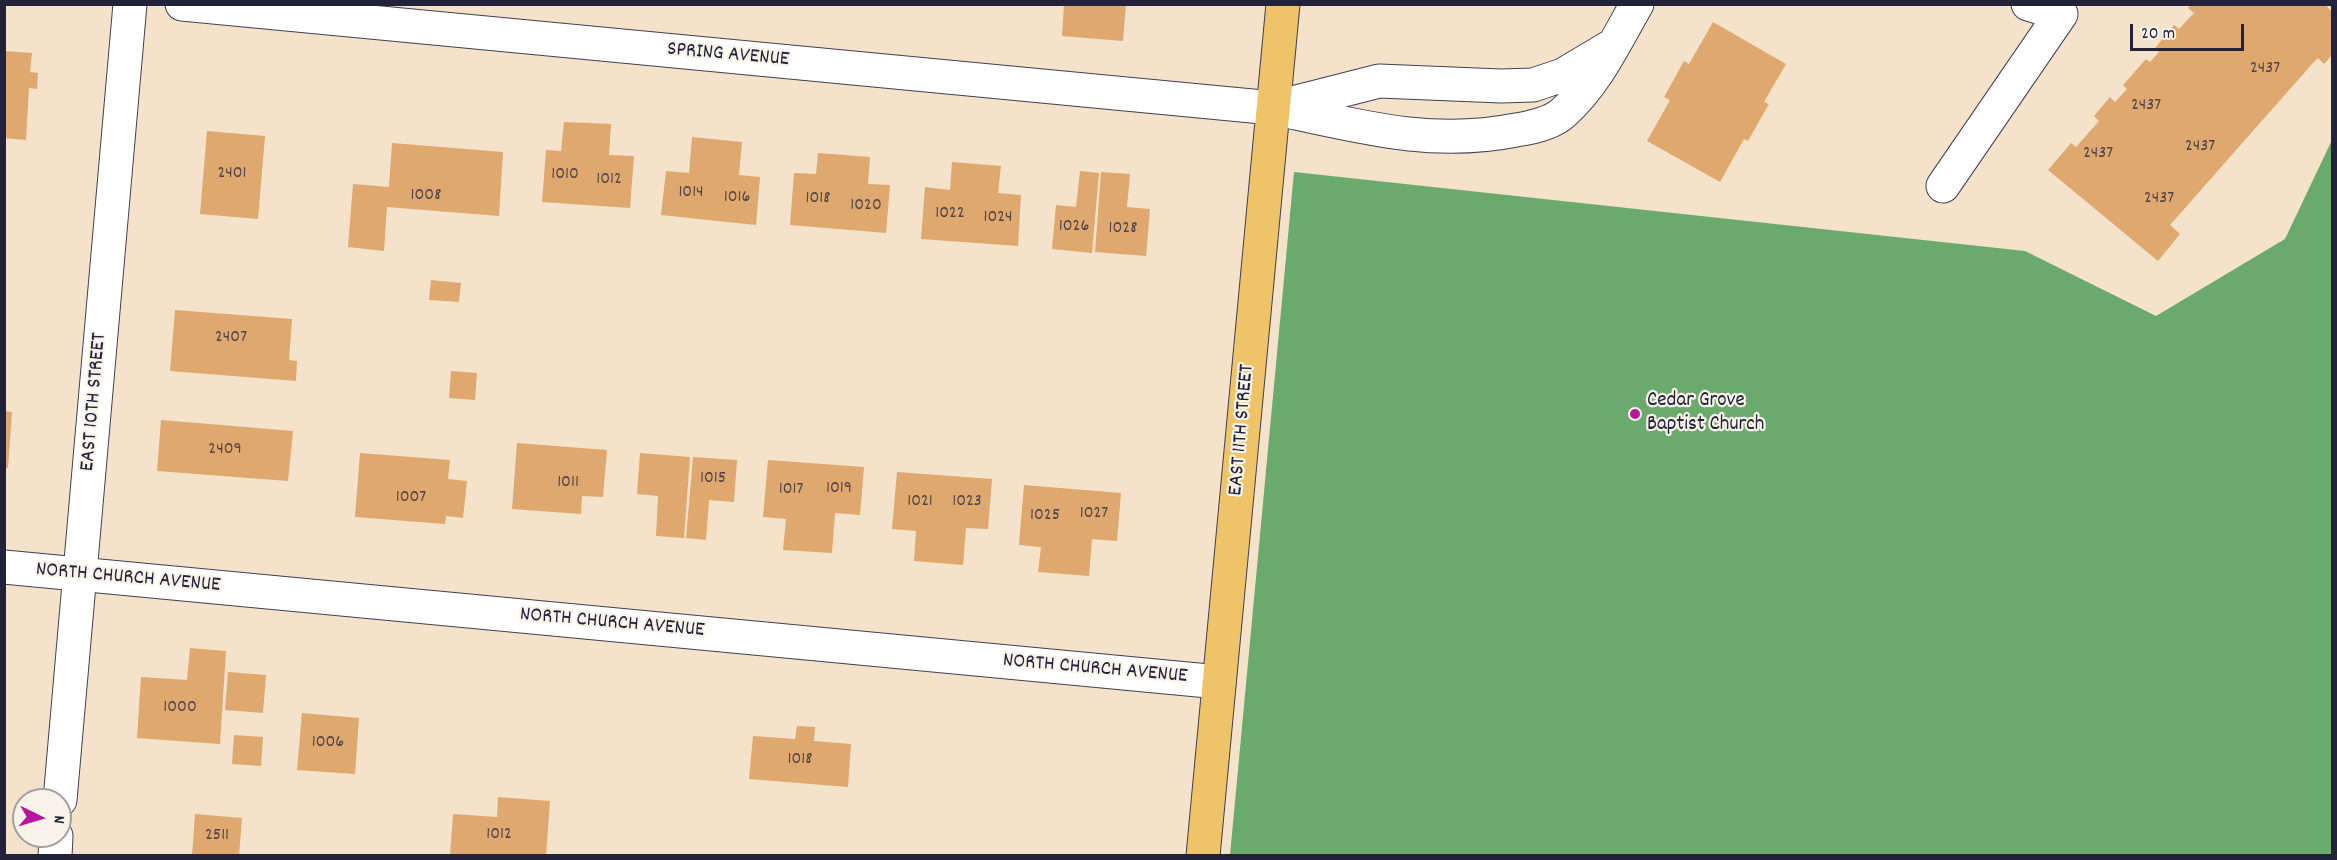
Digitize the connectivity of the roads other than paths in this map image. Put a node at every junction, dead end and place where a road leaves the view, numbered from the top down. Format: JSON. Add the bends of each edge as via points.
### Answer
{"nodes":[{"id":1,"x":130,"y":4,"type":"edge"},
{"id":2,"x":182,"y":4,"type":"edge"},
{"id":3,"x":1283,"y":4,"type":"edge"},
{"id":4,"x":1637,"y":4,"type":"edge"},
{"id":5,"x":2028,"y":4,"type":"edge"},
{"id":6,"x":2067,"y":9,"type":"edge"},
{"id":7,"x":1612,"y":46,"type":"junction"},
{"id":8,"x":1273,"y":108,"type":"junction"},
{"id":9,"x":1943,"y":186,"type":"dead end"},
{"id":10,"x":4,"y":567,"type":"edge"},
{"id":11,"x":80,"y":574,"type":"junction"},
{"id":12,"x":1219,"y":682,"type":"junction"},
{"id":13,"x":61,"y":788,"type":"edge"},
{"id":14,"x":1203,"y":855,"type":"edge"}],
"edges":[{"from":1,"to":11,"type":"street","name":"EAST 10TH STREET"},
{"from":2,"to":8,"type":"street","name":"SPRING AVENUE"},
{"from":3,"to":8,"type":"main road","name":"EAST 11TH STREET"},
{"from":4,"to":7,"type":"street"},
{"from":5,"to":6,"type":"street"},
{"from":6,"to":9,"type":"street"},
{"from":7,"to":8,"type":"street","via":[[1563,75],[1533,85],[1380,81]]},
{"from":7,"to":8,"type":"street","via":[[1586,90],[1561,115],[1529,128],[1493,135],[1447,138],[1380,132]]},
{"from":8,"to":12,"type":"main road","name":"EAST 11TH STREET"},
{"from":10,"to":11,"type":"street","name":"NORTH CHURCH AVENUE"},
{"from":11,"to":12,"type":"street","name":"NORTH CHURCH AVENUE"},
{"from":11,"to":13,"type":"street","name":"EAST 10TH STREET"},
{"from":12,"to":14,"type":"main road","name":"EAST 11TH STREET"}]}
